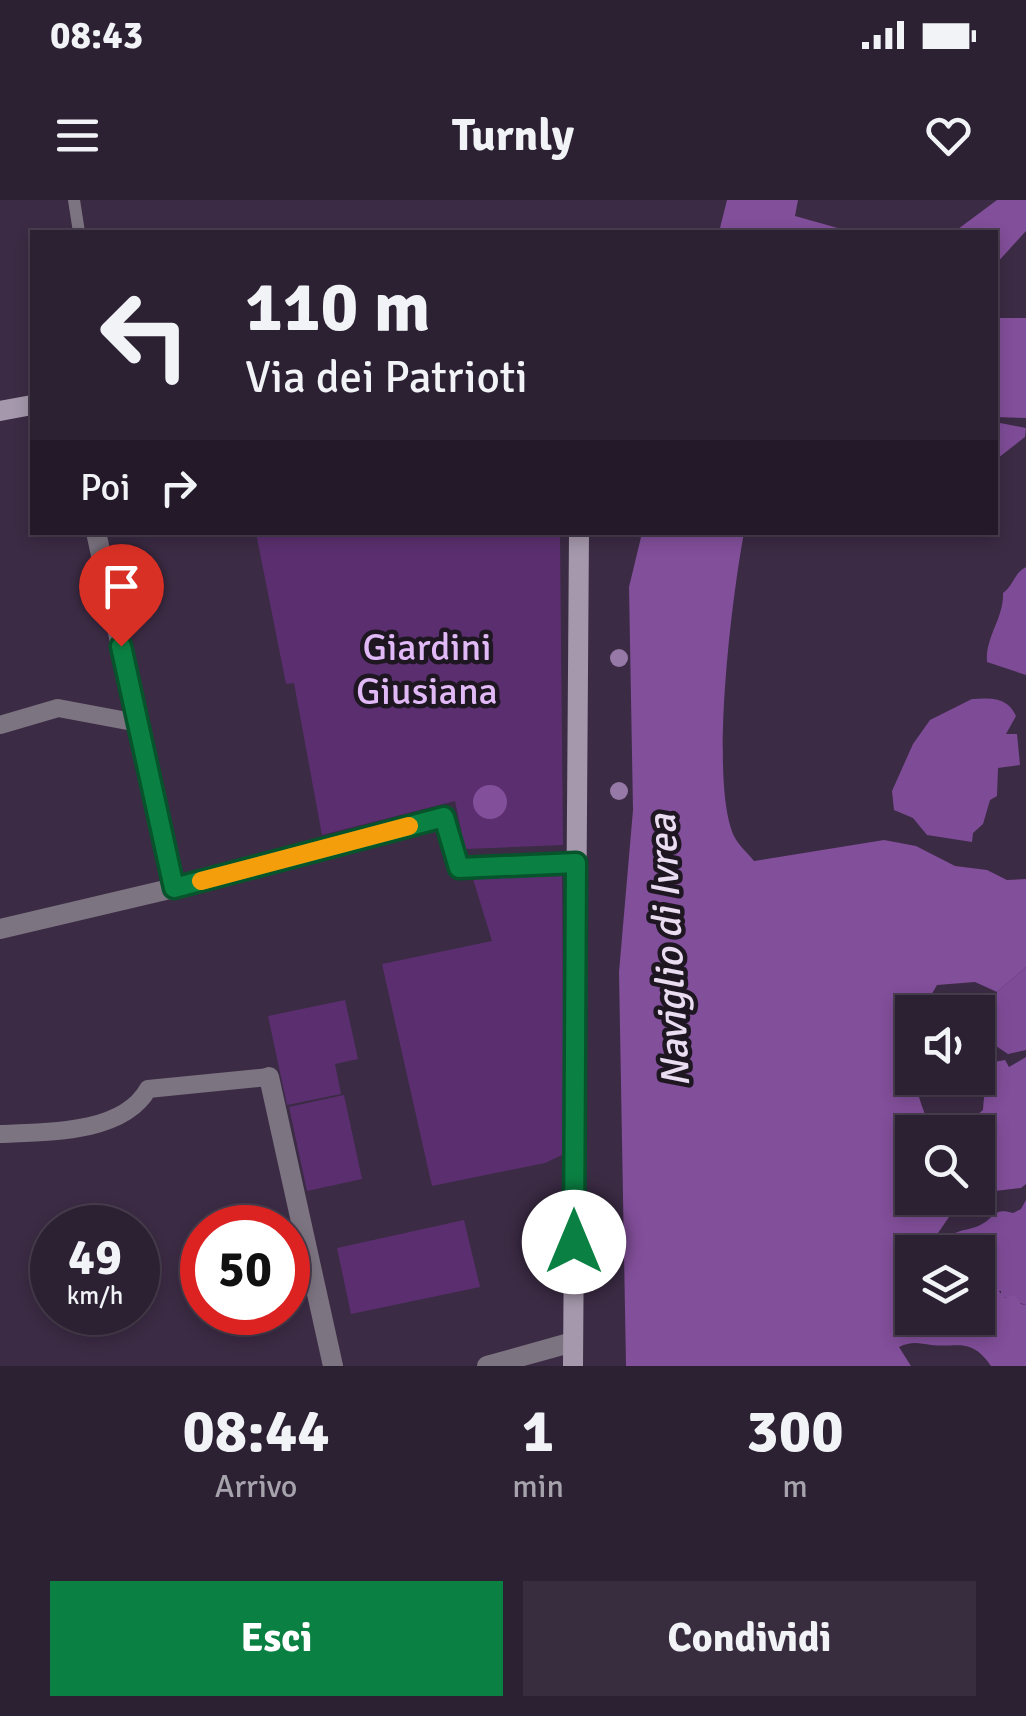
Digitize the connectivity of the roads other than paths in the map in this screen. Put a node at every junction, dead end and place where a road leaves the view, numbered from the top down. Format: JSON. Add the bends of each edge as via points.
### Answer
{"nodes":[{"id":1,"x":74,"y":200,"type":"edge"},
{"id":2,"x":79,"y":230,"type":"edge"},
{"id":3,"x":30,"y":405,"type":"edge"},
{"id":4,"x":0,"y":411,"type":"edge"},
{"id":5,"x":97,"y":535,"type":"edge"},
{"id":6,"x":579,"y":535,"type":"edge"},
{"id":7,"x":138,"y":723,"type":"junction"},
{"id":8,"x":0,"y":725,"type":"edge"},
{"id":9,"x":576,"y":863,"type":"junction"},
{"id":10,"x":174,"y":888,"type":"junction"},
{"id":11,"x":0,"y":929,"type":"edge"},
{"id":12,"x":269,"y":1076,"type":"joint"},
{"id":13,"x":0,"y":1134,"type":"edge"},
{"id":14,"x":574,"y":1342,"type":"junction"},
{"id":15,"x":333,"y":1366,"type":"edge"},
{"id":16,"x":487,"y":1366,"type":"edge"},
{"id":17,"x":573,"y":1366,"type":"edge"}],
"edges":[{"from":1,"to":2,"type":"lane"},
{"from":3,"to":4,"type":"main road"},
{"from":5,"to":7,"type":"street"},
{"from":6,"to":9,"type":"main road"},
{"from":7,"to":8,"type":"street","via":[[58,708]]},
{"from":7,"to":10,"type":"street"},
{"from":9,"to":10,"type":"street","via":[[459,868],[444,817]]},
{"from":9,"to":14,"type":"main road"},
{"from":10,"to":11,"type":"street"},
{"from":12,"to":13,"type":"street","via":[[148,1089],[139,1106],[80,1130]]},
{"from":12,"to":15,"type":"street"},
{"from":14,"to":16,"type":"street"},
{"from":14,"to":17,"type":"main road"}]}
